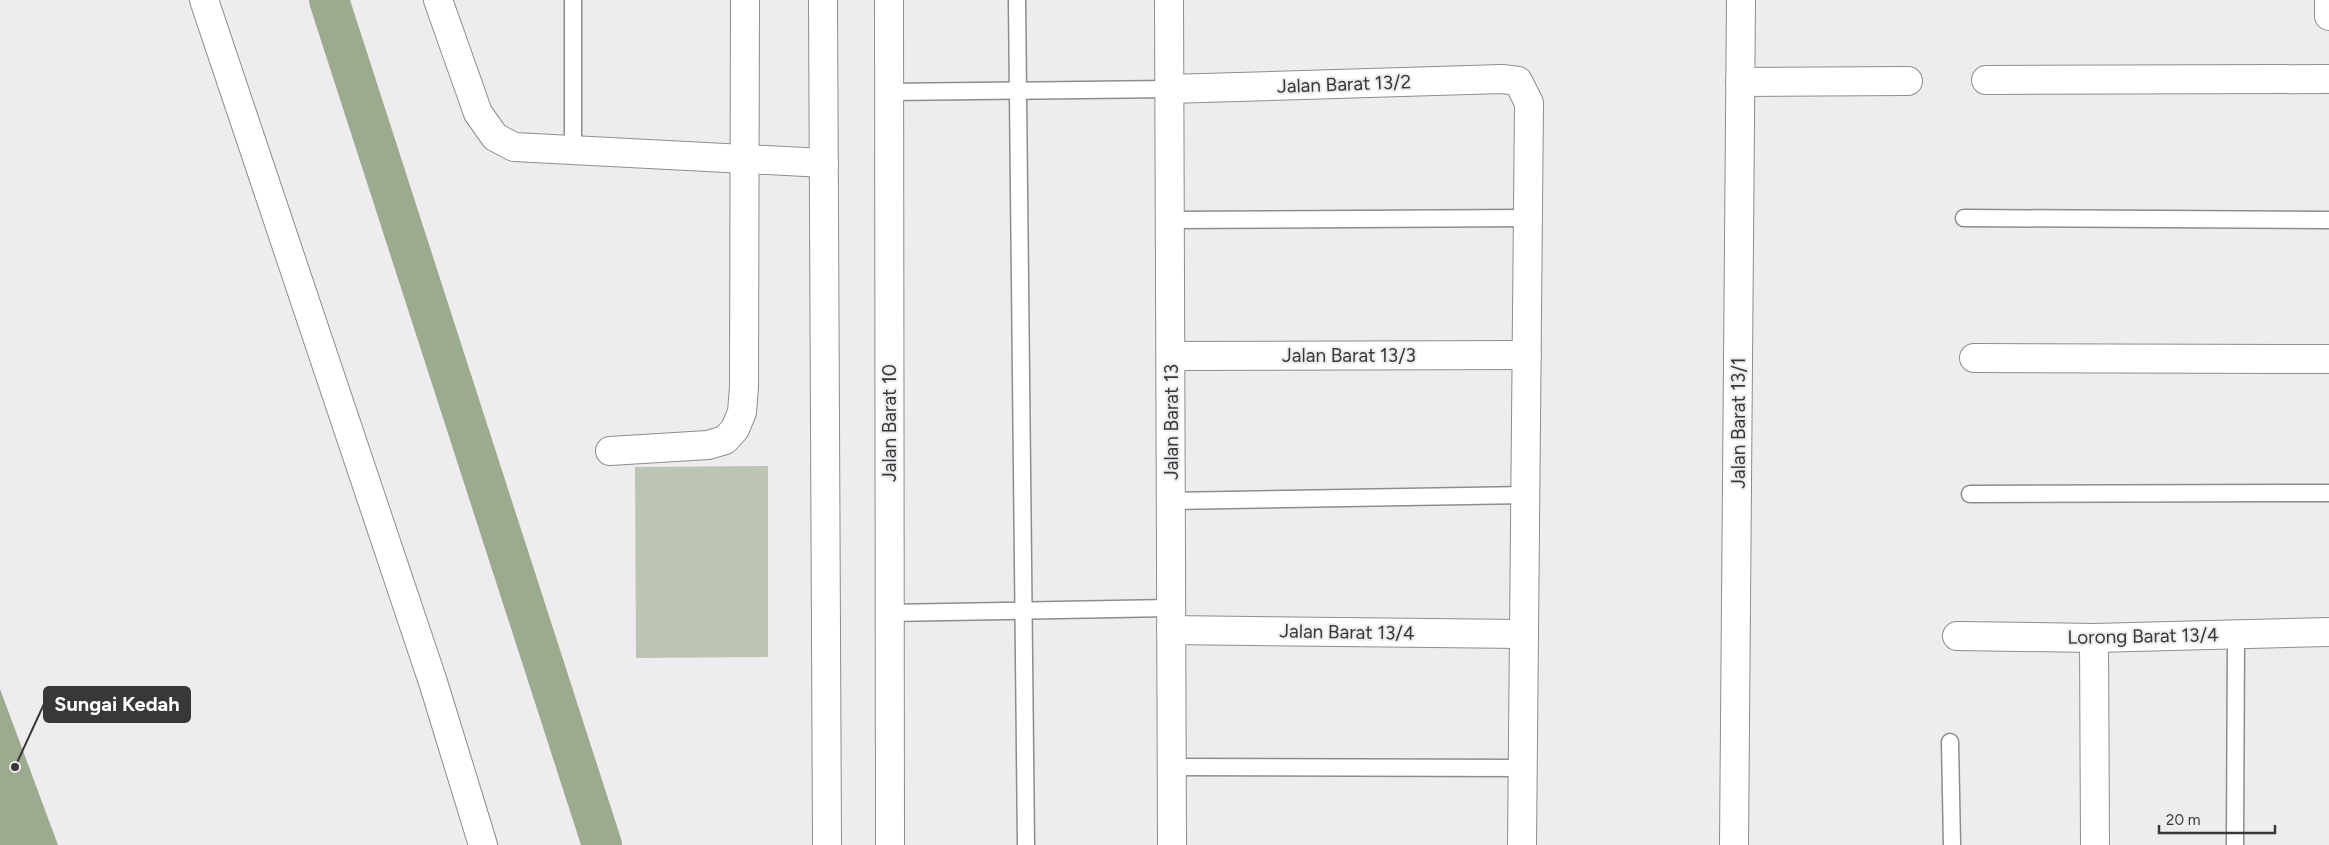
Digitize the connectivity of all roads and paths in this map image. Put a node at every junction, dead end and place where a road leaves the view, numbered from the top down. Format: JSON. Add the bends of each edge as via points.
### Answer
{"nodes":[{"id":1,"x":204,"y":0,"type":"edge"},
{"id":2,"x":438,"y":0,"type":"edge"},
{"id":3,"x":573,"y":0,"type":"edge"},
{"id":4,"x":744,"y":0,"type":"edge"},
{"id":5,"x":823,"y":0,"type":"edge"},
{"id":6,"x":889,"y":0,"type":"edge"},
{"id":7,"x":1017,"y":0,"type":"edge"},
{"id":8,"x":1169,"y":0,"type":"edge"},
{"id":9,"x":1741,"y":0,"type":"edge"},
{"id":10,"x":2328,"y":0,"type":"edge"},
{"id":11,"x":2329,"y":16,"type":"edge"},
{"id":12,"x":2329,"y":79,"type":"edge"},
{"id":13,"x":1986,"y":80,"type":"dead end"},
{"id":14,"x":1908,"y":81,"type":"dead end"},
{"id":15,"x":1740,"y":82,"type":"junction"},
{"id":16,"x":1169,"y":89,"type":"junction"},
{"id":17,"x":1017,"y":91,"type":"junction"},
{"id":18,"x":889,"y":92,"type":"junction"},
{"id":19,"x":572,"y":150,"type":"junction"},
{"id":20,"x":744,"y":159,"type":"junction"},
{"id":21,"x":824,"y":163,"type":"junction"},
{"id":22,"x":1527,"y":218,"type":"junction"},
{"id":23,"x":1964,"y":218,"type":"dead end"},
{"id":24,"x":1169,"y":220,"type":"junction"},
{"id":25,"x":2329,"y":220,"type":"edge"},
{"id":26,"x":1527,"y":354,"type":"junction"},
{"id":27,"x":1171,"y":356,"type":"junction"},
{"id":28,"x":1974,"y":358,"type":"dead end"},
{"id":29,"x":2329,"y":359,"type":"edge"},
{"id":30,"x":610,"y":451,"type":"dead end"},
{"id":31,"x":2329,"y":493,"type":"edge"},
{"id":32,"x":1970,"y":494,"type":"dead end"},
{"id":33,"x":1526,"y":495,"type":"junction"},
{"id":34,"x":1170,"y":501,"type":"junction"},
{"id":35,"x":1023,"y":611,"type":"junction"},
{"id":36,"x":890,"y":613,"type":"junction"},
{"id":37,"x":1171,"y":619,"type":"junction"},
{"id":38,"x":2329,"y":632,"type":"edge"},
{"id":39,"x":1522,"y":634,"type":"junction"},
{"id":40,"x":2236,"y":634,"type":"junction"},
{"id":41,"x":1957,"y":636,"type":"dead end"},
{"id":42,"x":2094,"y":638,"type":"junction"},
{"id":43,"x":1950,"y":742,"type":"dead end"},
{"id":44,"x":1172,"y":767,"type":"junction"},
{"id":45,"x":1522,"y":768,"type":"junction"},
{"id":46,"x":483,"y":845,"type":"edge"},
{"id":47,"x":828,"y":845,"type":"edge"},
{"id":48,"x":890,"y":845,"type":"edge"},
{"id":49,"x":1026,"y":845,"type":"edge"},
{"id":50,"x":1172,"y":845,"type":"edge"},
{"id":51,"x":1522,"y":845,"type":"edge"},
{"id":52,"x":1734,"y":845,"type":"edge"},
{"id":53,"x":1952,"y":845,"type":"edge"},
{"id":54,"x":2095,"y":845,"type":"edge"},
{"id":55,"x":2235,"y":845,"type":"edge"}],
"edges":[{"from":1,"to":46,"type":"street","via":[[426,663]]},
{"from":2,"to":19,"type":"street","via":[[478,113],[495,137],[514,147]]},
{"from":3,"to":19,"type":"lane"},
{"from":4,"to":20,"type":"street"},
{"from":5,"to":21,"type":"street"},
{"from":6,"to":18,"type":"street","name":"Jalan Barat 10"},
{"from":7,"to":17,"type":"lane"},
{"from":8,"to":16,"type":"street","name":"Jalan Barat 13"},
{"from":9,"to":15,"type":"street","name":"Jalan Barat 13/1"},
{"from":10,"to":11,"type":"street"},
{"from":12,"to":13,"type":"street"},
{"from":14,"to":15,"type":"street"},
{"from":15,"to":52,"type":"street","name":"Jalan Barat 13/1"},
{"from":16,"to":17,"type":"lane"},
{"from":16,"to":22,"type":"street","name":"Jalan Barat 13/2","via":[[1502,78],[1518,82],[1529,103]]},
{"from":16,"to":24,"type":"street","name":"Jalan Barat 13"},
{"from":17,"to":18,"type":"lane"},
{"from":17,"to":35,"type":"lane"},
{"from":18,"to":36,"type":"street","name":"Jalan Barat 10"},
{"from":19,"to":20,"type":"street"},
{"from":20,"to":21,"type":"street"},
{"from":20,"to":30,"type":"street","via":[[744,387],[742,412],[735,429],[725,440],[708,445]]},
{"from":21,"to":47,"type":"street"},
{"from":22,"to":24,"type":"lane"},
{"from":22,"to":26,"type":"street"},
{"from":23,"to":25,"type":"lane"},
{"from":24,"to":27,"type":"street","name":"Jalan Barat 13"},
{"from":26,"to":27,"type":"street","name":"Jalan Barat 13/3"},
{"from":26,"to":33,"type":"street"},
{"from":27,"to":34,"type":"street","name":"Jalan Barat 13"},
{"from":28,"to":29,"type":"street"},
{"from":31,"to":32,"type":"lane"},
{"from":33,"to":34,"type":"lane"},
{"from":33,"to":39,"type":"street"},
{"from":34,"to":37,"type":"street","name":"Jalan Barat 13"},
{"from":35,"to":36,"type":"lane"},
{"from":35,"to":37,"type":"lane"},
{"from":35,"to":49,"type":"lane"},
{"from":36,"to":48,"type":"street","name":"Jalan Barat 10"},
{"from":37,"to":39,"type":"street","name":"Jalan Barat 13/4"},
{"from":37,"to":44,"type":"street","name":"Jalan Barat 13"},
{"from":38,"to":40,"type":"street","name":"Lorong Barat 13/4"},
{"from":39,"to":45,"type":"street"},
{"from":40,"to":42,"type":"street","name":"Lorong Barat 13/4"},
{"from":40,"to":55,"type":"lane"},
{"from":41,"to":42,"type":"street","name":"Lorong Barat 13/4"},
{"from":42,"to":54,"type":"street"},
{"from":43,"to":53,"type":"lane"},
{"from":44,"to":45,"type":"lane"},
{"from":44,"to":50,"type":"street","name":"Jalan Barat 13"},
{"from":45,"to":51,"type":"street"}]}
